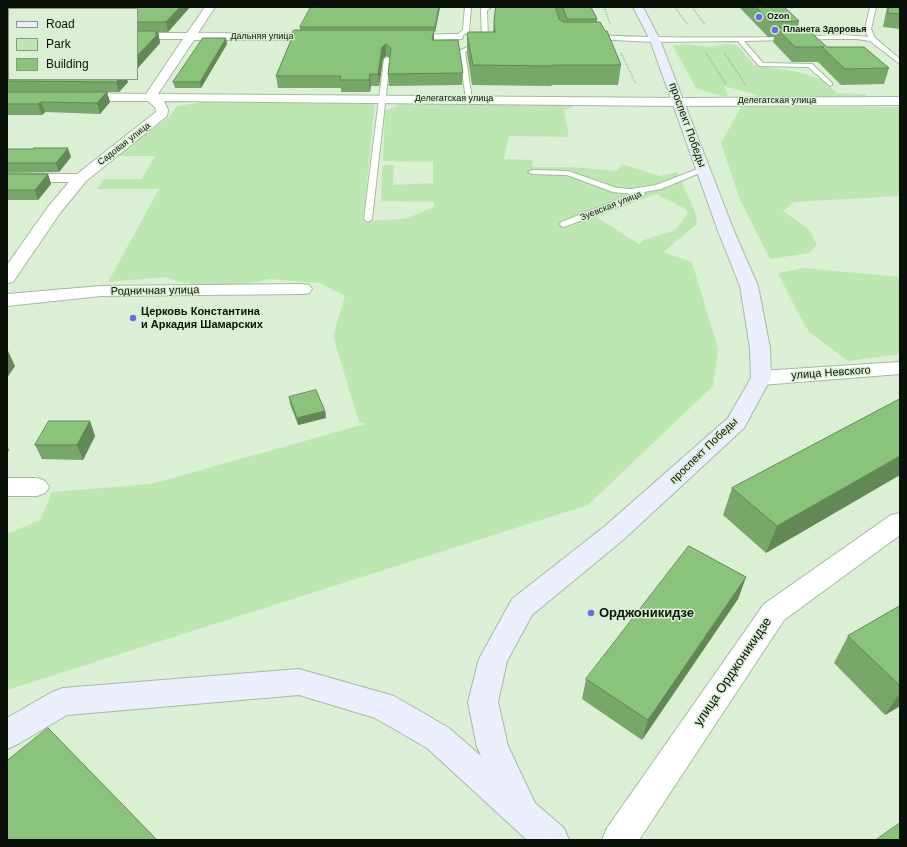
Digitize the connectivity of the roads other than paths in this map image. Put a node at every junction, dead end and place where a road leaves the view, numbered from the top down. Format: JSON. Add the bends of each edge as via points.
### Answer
{"nodes":[{"id":1,"x":210,"y":7,"type":"edge"},
{"id":2,"x":468,"y":7,"type":"edge"},
{"id":3,"x":489,"y":7,"type":"edge"},
{"id":4,"x":638,"y":7,"type":"edge"},
{"id":5,"x":873,"y":7,"type":"edge"},
{"id":6,"x":800,"y":33,"type":"edge"},
{"id":7,"x":138,"y":36,"type":"edge"},
{"id":8,"x":191,"y":37,"type":"junction"},
{"id":9,"x":328,"y":37,"type":"edge"},
{"id":10,"x":458,"y":37,"type":"joint"},
{"id":11,"x":584,"y":37,"type":"edge"},
{"id":12,"x":389,"y":38,"type":"edge"},
{"id":13,"x":806,"y":39,"type":"junction"},
{"id":14,"x":872,"y":39,"type":"junction"},
{"id":15,"x":655,"y":40,"type":"junction"},
{"id":16,"x":740,"y":40,"type":"junction"},
{"id":17,"x":387,"y":59,"type":"edge"},
{"id":18,"x":900,"y":62,"type":"edge"},
{"id":19,"x":830,"y":84,"type":"dead end"},
{"id":20,"x":70,"y":97,"type":"edge"},
{"id":21,"x":150,"y":98,"type":"junction"},
{"id":22,"x":383,"y":99,"type":"junction"},
{"id":23,"x":469,"y":99,"type":"junction"},
{"id":24,"x":900,"y":101,"type":"edge"},
{"id":25,"x":679,"y":102,"type":"junction"},
{"id":26,"x":703,"y":170,"type":"junction"},
{"id":27,"x":532,"y":172,"type":"dead end"},
{"id":28,"x":7,"y":178,"type":"edge"},
{"id":29,"x":81,"y":178,"type":"junction"},
{"id":30,"x":658,"y":187,"type":"junction"},
{"id":31,"x":368,"y":219,"type":"dead end"},
{"id":32,"x":564,"y":224,"type":"dead end"},
{"id":33,"x":7,"y":278,"type":"edge"},
{"id":34,"x":303,"y":289,"type":"dead end"},
{"id":35,"x":7,"y":300,"type":"edge"},
{"id":36,"x":900,"y":368,"type":"edge"},
{"id":37,"x":761,"y":378,"type":"junction"},
{"id":38,"x":37,"y":486,"type":"dead end"},
{"id":39,"x":7,"y":487,"type":"edge"},
{"id":40,"x":900,"y":522,"type":"edge"},
{"id":41,"x":7,"y":734,"type":"edge"},
{"id":42,"x":523,"y":814,"type":"junction"},
{"id":43,"x":552,"y":840,"type":"edge"},
{"id":44,"x":619,"y":840,"type":"edge"}],
"edges":[{"from":1,"to":8,"type":"street"},
{"from":2,"to":10,"type":"lane","via":[[466,31]]},
{"from":3,"to":23,"type":"lane","via":[[484,9],[485,41],[462,51]]},
{"from":4,"to":15,"type":"street","name":"проспект Победы"},
{"from":5,"to":14,"type":"lane","via":[[868,29]]},
{"from":6,"to":13,"type":"lane"},
{"from":7,"to":8,"type":"street","name":"Дальняя улица"},
{"from":8,"to":9,"type":"street","name":"Дальняя улица"},
{"from":8,"to":21,"type":"street"},
{"from":10,"to":12,"type":"street"},
{"from":11,"to":15,"type":"lane"},
{"from":13,"to":14,"type":"lane"},
{"from":13,"to":16,"type":"lane"},
{"from":14,"to":18,"type":"lane"},
{"from":15,"to":16,"type":"lane"},
{"from":15,"to":25,"type":"street","name":"проспект Победы"},
{"from":16,"to":19,"type":"lane","via":[[762,65],[810,65]]},
{"from":17,"to":22,"type":"lane"},
{"from":20,"to":21,"type":"street","name":"Делегатская улица"},
{"from":21,"to":22,"type":"street","name":"Делегатская улица"},
{"from":21,"to":29,"type":"street","name":"Садовая улица","via":[[160,104],[163,108],[162,113]]},
{"from":22,"to":23,"type":"street","name":"Делегатская улица"},
{"from":22,"to":31,"type":"lane"},
{"from":23,"to":25,"type":"street","name":"Делегатская улица"},
{"from":24,"to":25,"type":"street","name":"Делегатская улица"},
{"from":25,"to":26,"type":"street","name":"проспект Победы"},
{"from":26,"to":30,"type":"lane","name":"Зуевская улица"},
{"from":26,"to":37,"type":"street","name":"проспект Победы","via":[[749,286],[760,348]]},
{"from":27,"to":30,"type":"lane","name":"Зуевская улица","via":[[568,173],[616,190],[631,192]]},
{"from":28,"to":29,"type":"street"},
{"from":29,"to":33,"type":"street","name":"Садовая улица","via":[[54,210]]},
{"from":30,"to":32,"type":"lane","name":"Зуевская улица"},
{"from":34,"to":35,"type":"street","name":"Родничная улица","via":[[101,291]]},
{"from":36,"to":37,"type":"street","name":"улица Невского"},
{"from":37,"to":42,"type":"street","name":"проспект Победы","via":[[736,423],[614,533],[522,607],[493,659],[483,702],[493,747]]},
{"from":38,"to":39,"type":"street"},
{"from":40,"to":44,"type":"street","name":"улица Орджоникидзе","via":[[774,612]]},
{"from":41,"to":42,"type":"street","via":[[63,702],[298,682],[383,706],[438,738]]},
{"from":42,"to":43,"type":"street"}]}
